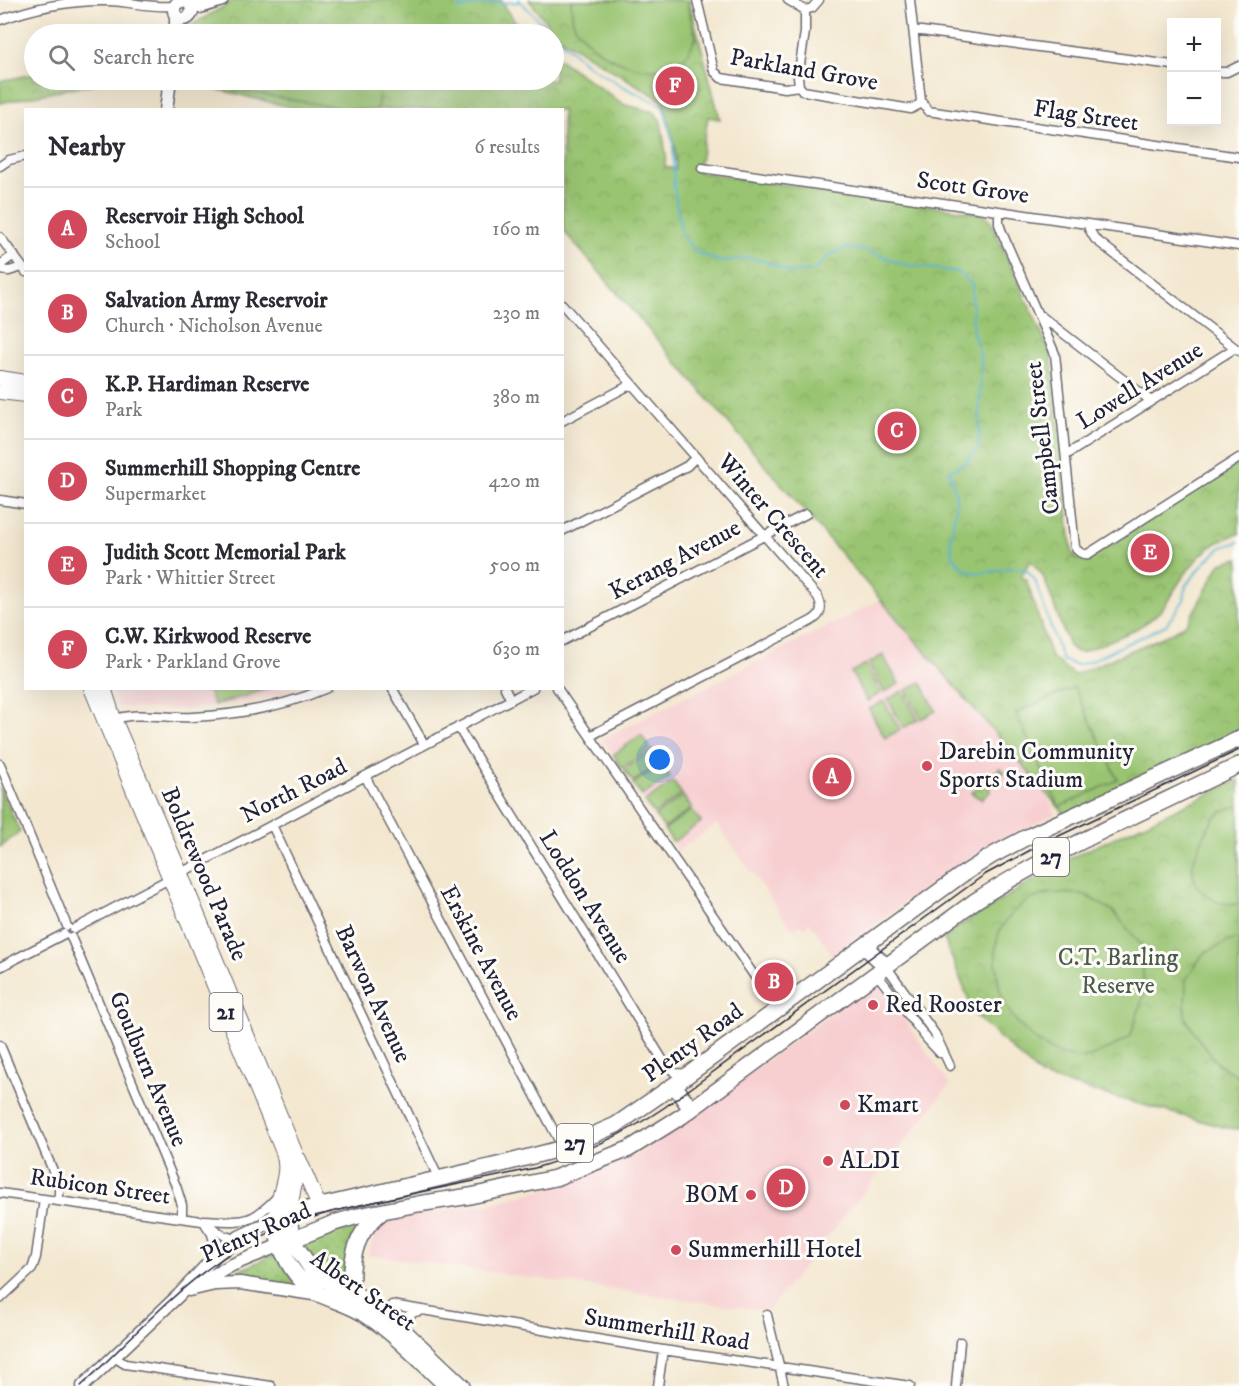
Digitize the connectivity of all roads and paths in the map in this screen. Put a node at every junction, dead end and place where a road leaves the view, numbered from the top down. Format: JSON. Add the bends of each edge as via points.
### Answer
{"nodes":[{"id":1,"x":697,"y":0,"type":"edge"},
{"id":2,"x":788,"y":0,"type":"edge"},
{"id":3,"x":819,"y":0,"type":"edge"},
{"id":4,"x":910,"y":0,"type":"edge"},
{"id":5,"x":218,"y":2,"type":"edge"},
{"id":6,"x":182,"y":8,"type":"edge"},
{"id":7,"x":806,"y":10,"type":"junction"},
{"id":8,"x":0,"y":20,"type":"edge"},
{"id":9,"x":178,"y":24,"type":"edge"},
{"id":10,"x":181,"y":24,"type":"edge"},
{"id":11,"x":914,"y":30,"type":"junction"},
{"id":12,"x":1167,"y":64,"type":"edge"},
{"id":13,"x":1239,"y":66,"type":"edge"},
{"id":14,"x":1221,"y":72,"type":"edge"},
{"id":15,"x":799,"y":86,"type":"junction"},
{"id":16,"x":169,"y":90,"type":"edge"},
{"id":17,"x":921,"y":101,"type":"junction"},
{"id":18,"x":166,"y":108,"type":"edge"},
{"id":19,"x":24,"y":156,"type":"edge"},
{"id":20,"x":1239,"y":157,"type":"edge"},
{"id":21,"x":0,"y":166,"type":"edge"},
{"id":22,"x":702,"y":168,"type":"dead end"},
{"id":23,"x":999,"y":211,"type":"junction"},
{"id":24,"x":1089,"y":225,"type":"junction"},
{"id":25,"x":0,"y":237,"type":"edge"},
{"id":26,"x":1239,"y":246,"type":"edge"},
{"id":27,"x":14,"y":255,"type":"junction"},
{"id":28,"x":0,"y":265,"type":"edge"},
{"id":29,"x":0,"y":270,"type":"edge"},
{"id":30,"x":24,"y":270,"type":"edge"},
{"id":31,"x":564,"y":308,"type":"edge"},
{"id":32,"x":1039,"y":314,"type":"junction"},
{"id":33,"x":1074,"y":343,"type":"junction"},
{"id":34,"x":1060,"y":349,"type":"junction"},
{"id":35,"x":1237,"y":350,"type":"edge"},
{"id":36,"x":0,"y":378,"type":"edge"},
{"id":37,"x":24,"y":382,"type":"edge"},
{"id":38,"x":632,"y":384,"type":"junction"},
{"id":39,"x":0,"y":392,"type":"edge"},
{"id":40,"x":24,"y":395,"type":"edge"},
{"id":41,"x":1151,"y":402,"type":"junction"},
{"id":42,"x":564,"y":420,"type":"edge"},
{"id":43,"x":1066,"y":455,"type":"junction"},
{"id":44,"x":696,"y":457,"type":"junction"},
{"id":45,"x":1239,"y":458,"type":"edge"},
{"id":46,"x":0,"y":500,"type":"edge"},
{"id":47,"x":24,"y":504,"type":"edge"},
{"id":48,"x":806,"y":514,"type":"dead end"},
{"id":49,"x":564,"y":530,"type":"edge"},
{"id":50,"x":764,"y":536,"type":"junction"},
{"id":51,"x":564,"y":640,"type":"edge"},
{"id":52,"x":92,"y":690,"type":"edge"},
{"id":53,"x":104,"y":690,"type":"edge"},
{"id":54,"x":322,"y":690,"type":"edge"},
{"id":55,"x":393,"y":690,"type":"edge"},
{"id":56,"x":506,"y":690,"type":"edge"},
{"id":57,"x":529,"y":690,"type":"edge"},
{"id":58,"x":558,"y":690,"type":"edge"},
{"id":59,"x":511,"y":700,"type":"junction"},
{"id":60,"x":110,"y":722,"type":"junction"},
{"id":61,"x":458,"y":727,"type":"junction"},
{"id":62,"x":590,"y":736,"type":"junction"},
{"id":63,"x":1239,"y":739,"type":"edge"},
{"id":64,"x":424,"y":744,"type":"junction"},
{"id":65,"x":0,"y":764,"type":"edge"},
{"id":66,"x":1239,"y":765,"type":"edge"},
{"id":67,"x":365,"y":776,"type":"junction"},
{"id":68,"x":1075,"y":815,"type":"junction"},
{"id":69,"x":272,"y":825,"type":"junction"},
{"id":70,"x":1088,"y":839,"type":"junction"},
{"id":71,"x":174,"y":876,"type":"junction"},
{"id":72,"x":69,"y":932,"type":"junction"},
{"id":73,"x":864,"y":946,"type":"junction"},
{"id":74,"x":0,"y":968,"type":"edge"},
{"id":75,"x":881,"y":969,"type":"junction"},
{"id":76,"x":229,"y":1004,"type":"junction"},
{"id":77,"x":777,"y":1009,"type":"junction"},
{"id":78,"x":0,"y":1045,"type":"edge"},
{"id":79,"x":949,"y":1063,"type":"dead end"},
{"id":80,"x":690,"y":1074,"type":"junction"},
{"id":81,"x":674,"y":1085,"type":"junction"},
{"id":82,"x":692,"y":1109,"type":"junction"},
{"id":83,"x":563,"y":1148,"type":"junction"},
{"id":84,"x":295,"y":1152,"type":"junction"},
{"id":85,"x":519,"y":1160,"type":"junction"},
{"id":86,"x":439,"y":1179,"type":"junction"},
{"id":87,"x":522,"y":1185,"type":"junction"},
{"id":88,"x":0,"y":1193,"type":"edge"},
{"id":89,"x":44,"y":1199,"type":"junction"},
{"id":90,"x":59,"y":1201,"type":"junction"},
{"id":91,"x":324,"y":1206,"type":"junction"},
{"id":92,"x":384,"y":1210,"type":"junction"},
{"id":93,"x":276,"y":1214,"type":"junction"},
{"id":94,"x":182,"y":1218,"type":"junction"},
{"id":95,"x":197,"y":1220,"type":"junction"},
{"id":96,"x":236,"y":1239,"type":"junction"},
{"id":97,"x":287,"y":1242,"type":"junction"},
{"id":98,"x":217,"y":1254,"type":"junction"},
{"id":99,"x":184,"y":1292,"type":"junction"},
{"id":100,"x":358,"y":1296,"type":"junction"},
{"id":101,"x":327,"y":1297,"type":"junction"},
{"id":102,"x":0,"y":1299,"type":"edge"},
{"id":103,"x":392,"y":1305,"type":"dead end"},
{"id":104,"x":419,"y":1311,"type":"junction"},
{"id":105,"x":767,"y":1315,"type":"dead end"},
{"id":106,"x":404,"y":1331,"type":"junction"},
{"id":107,"x":960,"y":1342,"type":"dead end"},
{"id":108,"x":663,"y":1350,"type":"junction"},
{"id":109,"x":114,"y":1357,"type":"junction"},
{"id":110,"x":781,"y":1368,"type":"junction"},
{"id":111,"x":83,"y":1386,"type":"edge"},
{"id":112,"x":271,"y":1386,"type":"edge"},
{"id":113,"x":447,"y":1386,"type":"edge"},
{"id":114,"x":462,"y":1386,"type":"edge"},
{"id":115,"x":658,"y":1386,"type":"edge"},
{"id":116,"x":784,"y":1386,"type":"edge"},
{"id":117,"x":909,"y":1386,"type":"edge"},
{"id":118,"x":956,"y":1386,"type":"edge"}],
"edges":[{"from":1,"to":15,"type":"street","name":"Parkland Grove","via":[[714,71],[721,78],[785,88]]},
{"from":2,"to":7,"type":"street"},
{"from":3,"to":7,"type":"street"},
{"from":4,"to":11,"type":"street"},
{"from":5,"to":6,"type":"main road"},
{"from":6,"to":8,"type":"street","via":[[107,1],[58,3]]},
{"from":6,"to":9,"type":"main road"},
{"from":6,"to":10,"type":"main road"},
{"from":7,"to":15,"type":"street"},
{"from":11,"to":12,"type":"street"},
{"from":11,"to":17,"type":"street"},
{"from":13,"to":14,"type":"street"},
{"from":15,"to":17,"type":"street","name":"Parkland Grove","via":[[803,91],[911,109]]},
{"from":16,"to":18,"type":"main road"},
{"from":17,"to":20,"type":"street","name":"Flag Street","via":[[928,111]]},
{"from":19,"to":21,"type":"street"},
{"from":22,"to":23,"type":"street","name":"Scott Grove"},
{"from":23,"to":24,"type":"street","name":"Scott Grove"},
{"from":23,"to":32,"type":"street","name":"Campbell Street","via":[[1003,235]]},
{"from":24,"to":26,"type":"street","name":"Scott Grove"},
{"from":24,"to":35,"type":"street","via":[[1095,239]]},
{"from":25,"to":27,"type":"street"},
{"from":27,"to":28,"type":"street"},
{"from":27,"to":30,"type":"street"},
{"from":29,"to":30,"type":"street"},
{"from":31,"to":38,"type":"street","name":"Winter Crescent"},
{"from":32,"to":33,"type":"street"},
{"from":32,"to":34,"type":"street","name":"Campbell Street"},
{"from":33,"to":34,"type":"street"},
{"from":33,"to":41,"type":"street"},
{"from":34,"to":43,"type":"street","name":"Campbell Street"},
{"from":35,"to":41,"type":"street","name":"Lowell Avenue"},
{"from":36,"to":37,"type":"main road"},
{"from":38,"to":42,"type":"street"},
{"from":38,"to":44,"type":"street","name":"Winter Crescent"},
{"from":39,"to":40,"type":"main road"},
{"from":41,"to":43,"type":"street","name":"Lowell Avenue"},
{"from":43,"to":45,"type":"street","name":"Campbell Street","via":[[1075,547],[1088,554]]},
{"from":44,"to":49,"type":"street","via":[[687,466]]},
{"from":44,"to":50,"type":"street","name":"Winter Crescent"},
{"from":46,"to":47,"type":"street"},
{"from":48,"to":50,"type":"street","name":"Kerang Avenue"},
{"from":50,"to":51,"type":"street","name":"Kerang Avenue"},
{"from":50,"to":62,"type":"street","name":"Winter Crescent","via":[[818,597],[820,614]]},
{"from":52,"to":60,"type":"main road","name":"Boldrewood Parade","number":"21"},
{"from":53,"to":60,"type":"main road","name":"Boldrewood Parade","number":"21"},
{"from":54,"to":60,"type":"street","via":[[241,712],[189,718],[125,716]]},
{"from":55,"to":64,"type":"street"},
{"from":56,"to":59,"type":"street"},
{"from":57,"to":59,"type":"street","name":"North Road"},
{"from":58,"to":62,"type":"street"},
{"from":59,"to":61,"type":"street","name":"North Road"},
{"from":60,"to":71,"type":"main road","name":"Boldrewood Parade","number":"21"},
{"from":61,"to":64,"type":"street","name":"North Road"},
{"from":61,"to":80,"type":"street","name":"Loddon Avenue","via":[[664,1062],[675,1073]]},
{"from":62,"to":77,"type":"street"},
{"from":63,"to":68,"type":"highway","name":"Plenty Road","number":"27"},
{"from":64,"to":67,"type":"street","name":"North Road"},
{"from":65,"to":72,"type":"street","name":"Goulburn Avenue"},
{"from":66,"to":70,"type":"highway","name":"Plenty Road","number":"27"},
{"from":67,"to":69,"type":"street","name":"North Road"},
{"from":67,"to":83,"type":"street","name":"Erskine Avenue"},
{"from":68,"to":70,"type":"highway"},
{"from":68,"to":73,"type":"highway","name":"Plenty Road","number":"27","via":[[993,855]]},
{"from":69,"to":71,"type":"street","name":"North Road"},
{"from":69,"to":86,"type":"street","name":"Barwon Avenue"},
{"from":70,"to":75,"type":"highway","name":"Plenty Road","number":"27","via":[[1005,882]]},
{"from":71,"to":72,"type":"street","name":"North Road"},
{"from":71,"to":76,"type":"main road","name":"Boldrewood Parade","number":"21"},
{"from":72,"to":74,"type":"street","name":"North Road"},
{"from":72,"to":94,"type":"street","name":"Goulburn Avenue","via":[[176,1186]]},
{"from":73,"to":75,"type":"highway"},
{"from":73,"to":77,"type":"highway","name":"Plenty Road","number":"27"},
{"from":75,"to":79,"type":"street","via":[[927,1039]]},
{"from":75,"to":82,"type":"highway","name":"Plenty Road","number":"27"},
{"from":76,"to":84,"type":"main road","name":"Boldrewood Parade","number":"21"},
{"from":76,"to":93,"type":"main road","name":"Boldrewood Parade","number":"21","via":[[285,1156],[286,1176]]},
{"from":77,"to":80,"type":"highway","name":"Plenty Road","number":"27"},
{"from":78,"to":90,"type":"street","via":[[59,1185]]},
{"from":80,"to":81,"type":"highway","name":"Plenty Road","number":"27"},
{"from":81,"to":82,"type":"highway"},
{"from":81,"to":83,"type":"highway","name":"Plenty Road","number":"27","via":[[616,1125]]},
{"from":82,"to":87,"type":"highway","name":"Plenty Road","number":"27","via":[[629,1149],[579,1170]]},
{"from":83,"to":85,"type":"highway","name":"Plenty Road","number":"27"},
{"from":84,"to":91,"type":"main road","via":[[316,1199]]},
{"from":84,"to":93,"type":"main road","name":"Boldrewood Parade","number":"21","via":[[297,1174]]},
{"from":85,"to":86,"type":"highway","name":"Plenty Road","number":"27"},
{"from":85,"to":87,"type":"highway"},
{"from":86,"to":91,"type":"highway","name":"Plenty Road","number":"27"},
{"from":87,"to":92,"type":"highway","name":"Plenty Road","number":"27"},
{"from":88,"to":89,"type":"street","name":"Rubicon Street"},
{"from":89,"to":90,"type":"street","name":"Rubicon Street"},
{"from":89,"to":102,"type":"street","via":[[32,1269]]},
{"from":90,"to":94,"type":"street","name":"Rubicon Street"},
{"from":91,"to":93,"type":"highway","name":"Plenty Road","number":"27"},
{"from":92,"to":97,"type":"highway","name":"Plenty Road","number":"27","via":[[334,1222]]},
{"from":92,"to":100,"type":"highway","via":[[364,1229],[356,1244],[351,1282]]},
{"from":93,"to":95,"type":"street","name":"Rubicon Street","via":[[240,1222]]},
{"from":93,"to":96,"type":"main road","name":"Plenty Road","number":"27"},
{"from":93,"to":97,"type":"highway","name":"Albert Street","number":"21"},
{"from":94,"to":95,"type":"street","name":"Rubicon Street"},
{"from":95,"to":96,"type":"street","name":"Rubicon Street"},
{"from":95,"to":98,"type":"street","name":"Rubicon Street","via":[[209,1230]]},
{"from":96,"to":98,"type":"main road","name":"Plenty Road","number":"27"},
{"from":97,"to":99,"type":"main road","name":"Plenty Road","number":"27","via":[[232,1265]]},
{"from":97,"to":100,"type":"highway","name":"Albert Street","number":"21","via":[[321,1278]]},
{"from":97,"to":101,"type":"highway","name":"Albert Street","number":"21","via":[[288,1263],[297,1276]]},
{"from":98,"to":99,"type":"main road","name":"Plenty Road","number":"27"},
{"from":99,"to":101,"type":"main road","via":[[240,1283]]},
{"from":99,"to":109,"type":"main road","name":"Plenty Road","number":"27"},
{"from":100,"to":106,"type":"highway","name":"Albert Street","number":"21"},
{"from":101,"to":113,"type":"highway","name":"Albert Street","number":"21","via":[[378,1323]]},
{"from":103,"to":104,"type":"street","name":"Summerhill Road"},
{"from":104,"to":106,"type":"street","via":[[407,1316]]},
{"from":104,"to":108,"type":"street","name":"Summerhill Road"},
{"from":105,"to":110,"type":"street"},
{"from":106,"to":114,"type":"highway","name":"Albert Street","number":"21"},
{"from":107,"to":118,"type":"street"},
{"from":108,"to":110,"type":"street","name":"Summerhill Road"},
{"from":108,"to":115,"type":"street"},
{"from":109,"to":111,"type":"main road","name":"Plenty Road","number":"27"},
{"from":109,"to":112,"type":"street","via":[[125,1364]]},
{"from":110,"to":116,"type":"street"},
{"from":110,"to":117,"type":"street","name":"Summerhill Road"}]}
